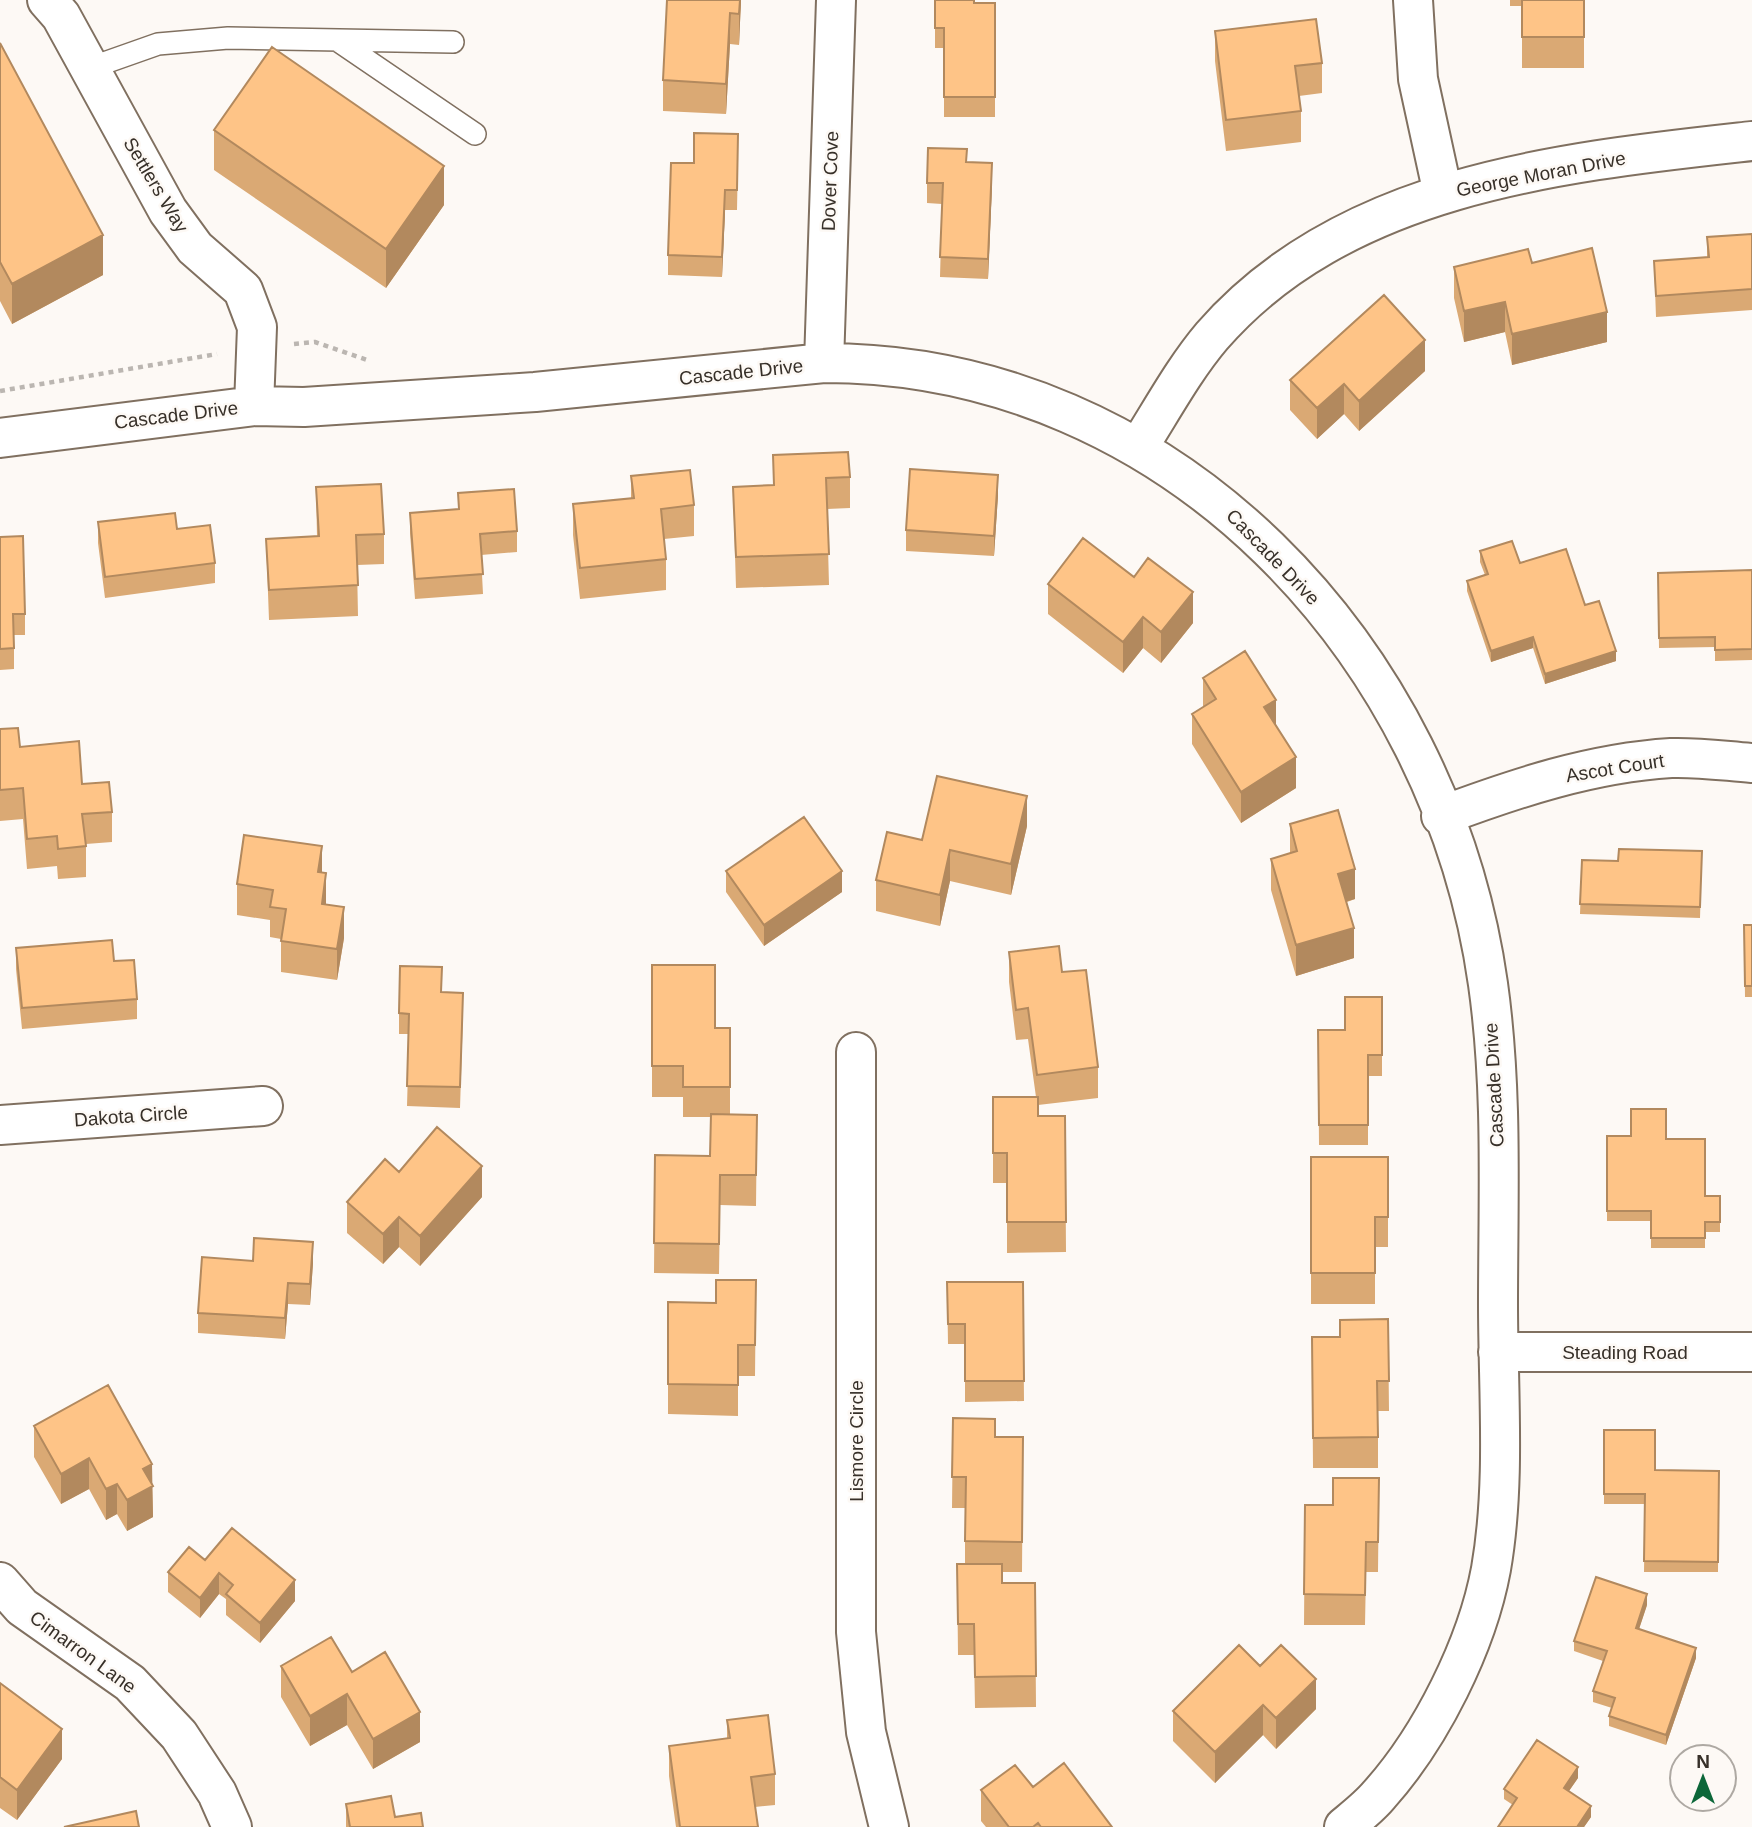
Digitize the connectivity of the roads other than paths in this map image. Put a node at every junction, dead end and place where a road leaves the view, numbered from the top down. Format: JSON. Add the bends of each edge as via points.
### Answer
{"nodes":[{"id":1,"x":47,"y":0,"type":"edge"},
{"id":2,"x":836,"y":0,"type":"edge"},
{"id":3,"x":1413,"y":0,"type":"edge"},
{"id":4,"x":337,"y":40,"type":"junction"},
{"id":5,"x":453,"y":42,"type":"dead end"},
{"id":6,"x":90,"y":68,"type":"junction"},
{"id":7,"x":475,"y":134,"type":"dead end"},
{"id":8,"x":1752,"y":141,"type":"edge"},
{"id":9,"x":1443,"y":194,"type":"junction"},
{"id":10,"x":824,"y":363,"type":"junction"},
{"id":11,"x":254,"y":406,"type":"junction"},
{"id":12,"x":0,"y":438,"type":"edge"},
{"id":13,"x":1139,"y":446,"type":"junction"},
{"id":14,"x":1752,"y":763,"type":"edge"},
{"id":15,"x":1441,"y":816,"type":"junction"},
{"id":16,"x":856,"y":1052,"type":"dead end"},
{"id":17,"x":263,"y":1106,"type":"dead end"},
{"id":18,"x":0,"y":1125,"type":"edge"},
{"id":19,"x":1498,"y":1352,"type":"junction"},
{"id":20,"x":1752,"y":1352,"type":"edge"},
{"id":21,"x":0,"y":1582,"type":"edge"},
{"id":22,"x":232,"y":1827,"type":"edge"},
{"id":23,"x":889,"y":1827,"type":"edge"},
{"id":24,"x":1345,"y":1827,"type":"edge"}],
"edges":[{"from":1,"to":6,"type":"street","name":"Settlers Way"},
{"from":2,"to":10,"type":"street","name":"Dover Cove"},
{"from":3,"to":9,"type":"street","via":[[1418,79]]},
{"from":4,"to":5,"type":"lane"},
{"from":4,"to":6,"type":"lane","via":[[228,38],[158,44]]},
{"from":4,"to":7,"type":"lane"},
{"from":6,"to":11,"type":"street","name":"Settlers Way","via":[[169,211],[195,248],[243,289],[257,327]]},
{"from":8,"to":9,"type":"street","name":"George Moran Drive","via":[[1655,152],[1488,181]]},
{"from":9,"to":13,"type":"street","name":"George Moran Drive","via":[[1338,236],[1271,280],[1212,337]]},
{"from":10,"to":11,"type":"street","name":"Cascade Drive","via":[[535,392]]},
{"from":10,"to":13,"type":"street","name":"Cascade Drive","via":[[947,373],[1034,398]]},
{"from":11,"to":12,"type":"street","name":"Cascade Drive"},
{"from":13,"to":15,"type":"street","name":"Cascade Drive","via":[[1198,486],[1254,533],[1306,587],[1372,675],[1425,771]]},
{"from":14,"to":15,"type":"street","name":"Ascot Court","via":[[1672,758],[1589,768]]},
{"from":15,"to":19,"type":"street","name":"Cascade Drive","via":[[1463,873],[1488,981],[1498,1091]]},
{"from":16,"to":23,"type":"street","name":"Lismore Circle","via":[[856,1632],[866,1732]]},
{"from":17,"to":18,"type":"street","name":"Dakota Circle"},
{"from":19,"to":20,"type":"street","name":"Steading Road"},
{"from":19,"to":24,"type":"street","name":"Cascade Drive","via":[[1498,1487],[1491,1570],[1466,1651],[1428,1727],[1379,1796]]},
{"from":21,"to":22,"type":"street","name":"Cimarron Lane","via":[[22,1607],[130,1683],[179,1735],[217,1793]]}]}
